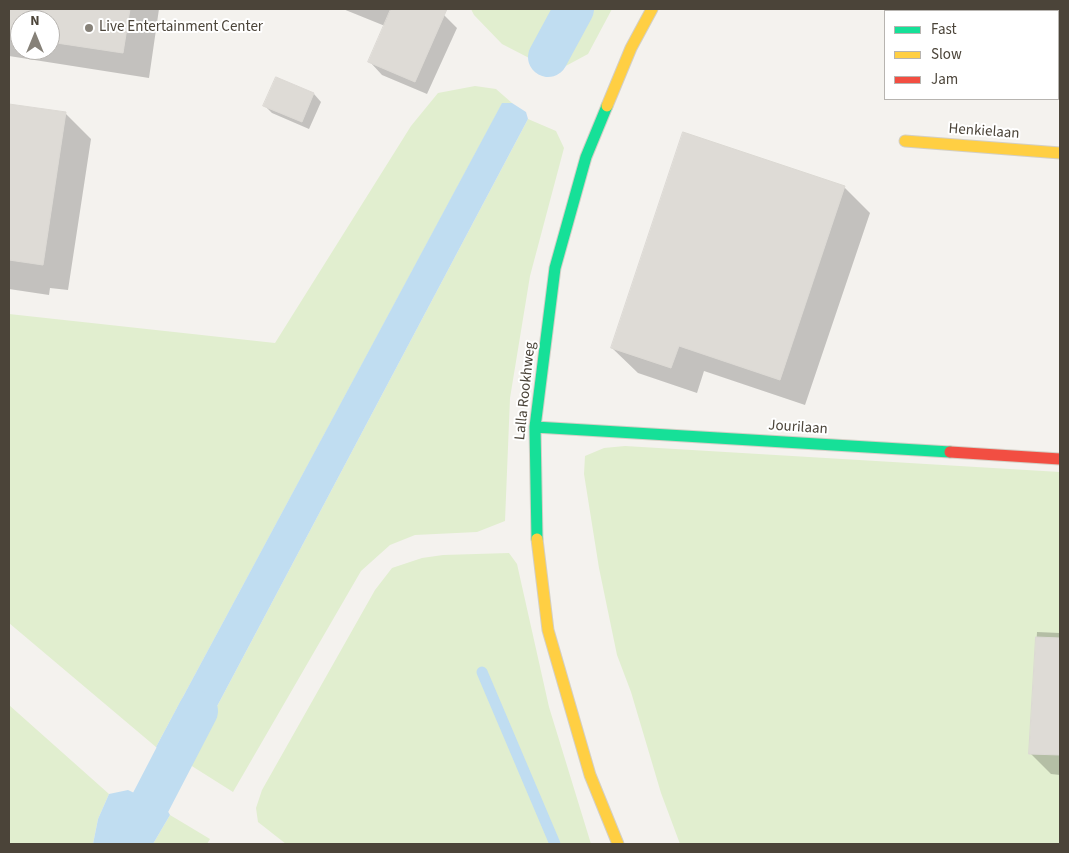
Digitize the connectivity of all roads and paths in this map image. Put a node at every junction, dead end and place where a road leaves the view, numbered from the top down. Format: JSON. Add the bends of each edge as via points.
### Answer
{"nodes":[{"id":1,"x":652,"y":9,"type":"edge"},
{"id":2,"x":905,"y":141,"type":"dead end"},
{"id":3,"x":1060,"y":153,"type":"edge"},
{"id":4,"x":534,"y":427,"type":"junction"},
{"id":5,"x":1060,"y":459,"type":"edge"},
{"id":6,"x":618,"y":844,"type":"edge"}],
"edges":[{"from":1,"to":4,"type":"street","name":"Lalla Rookhweg","via":[[631,48],[586,157],[557,258]]},
{"from":2,"to":3,"type":"street","name":"Henkielaan"},
{"from":4,"to":5,"type":"street","name":"Jourilaan"},
{"from":4,"to":6,"type":"street","name":"Lalla Rookhweg","via":[[536,532],[548,630],[590,775]]}]}
